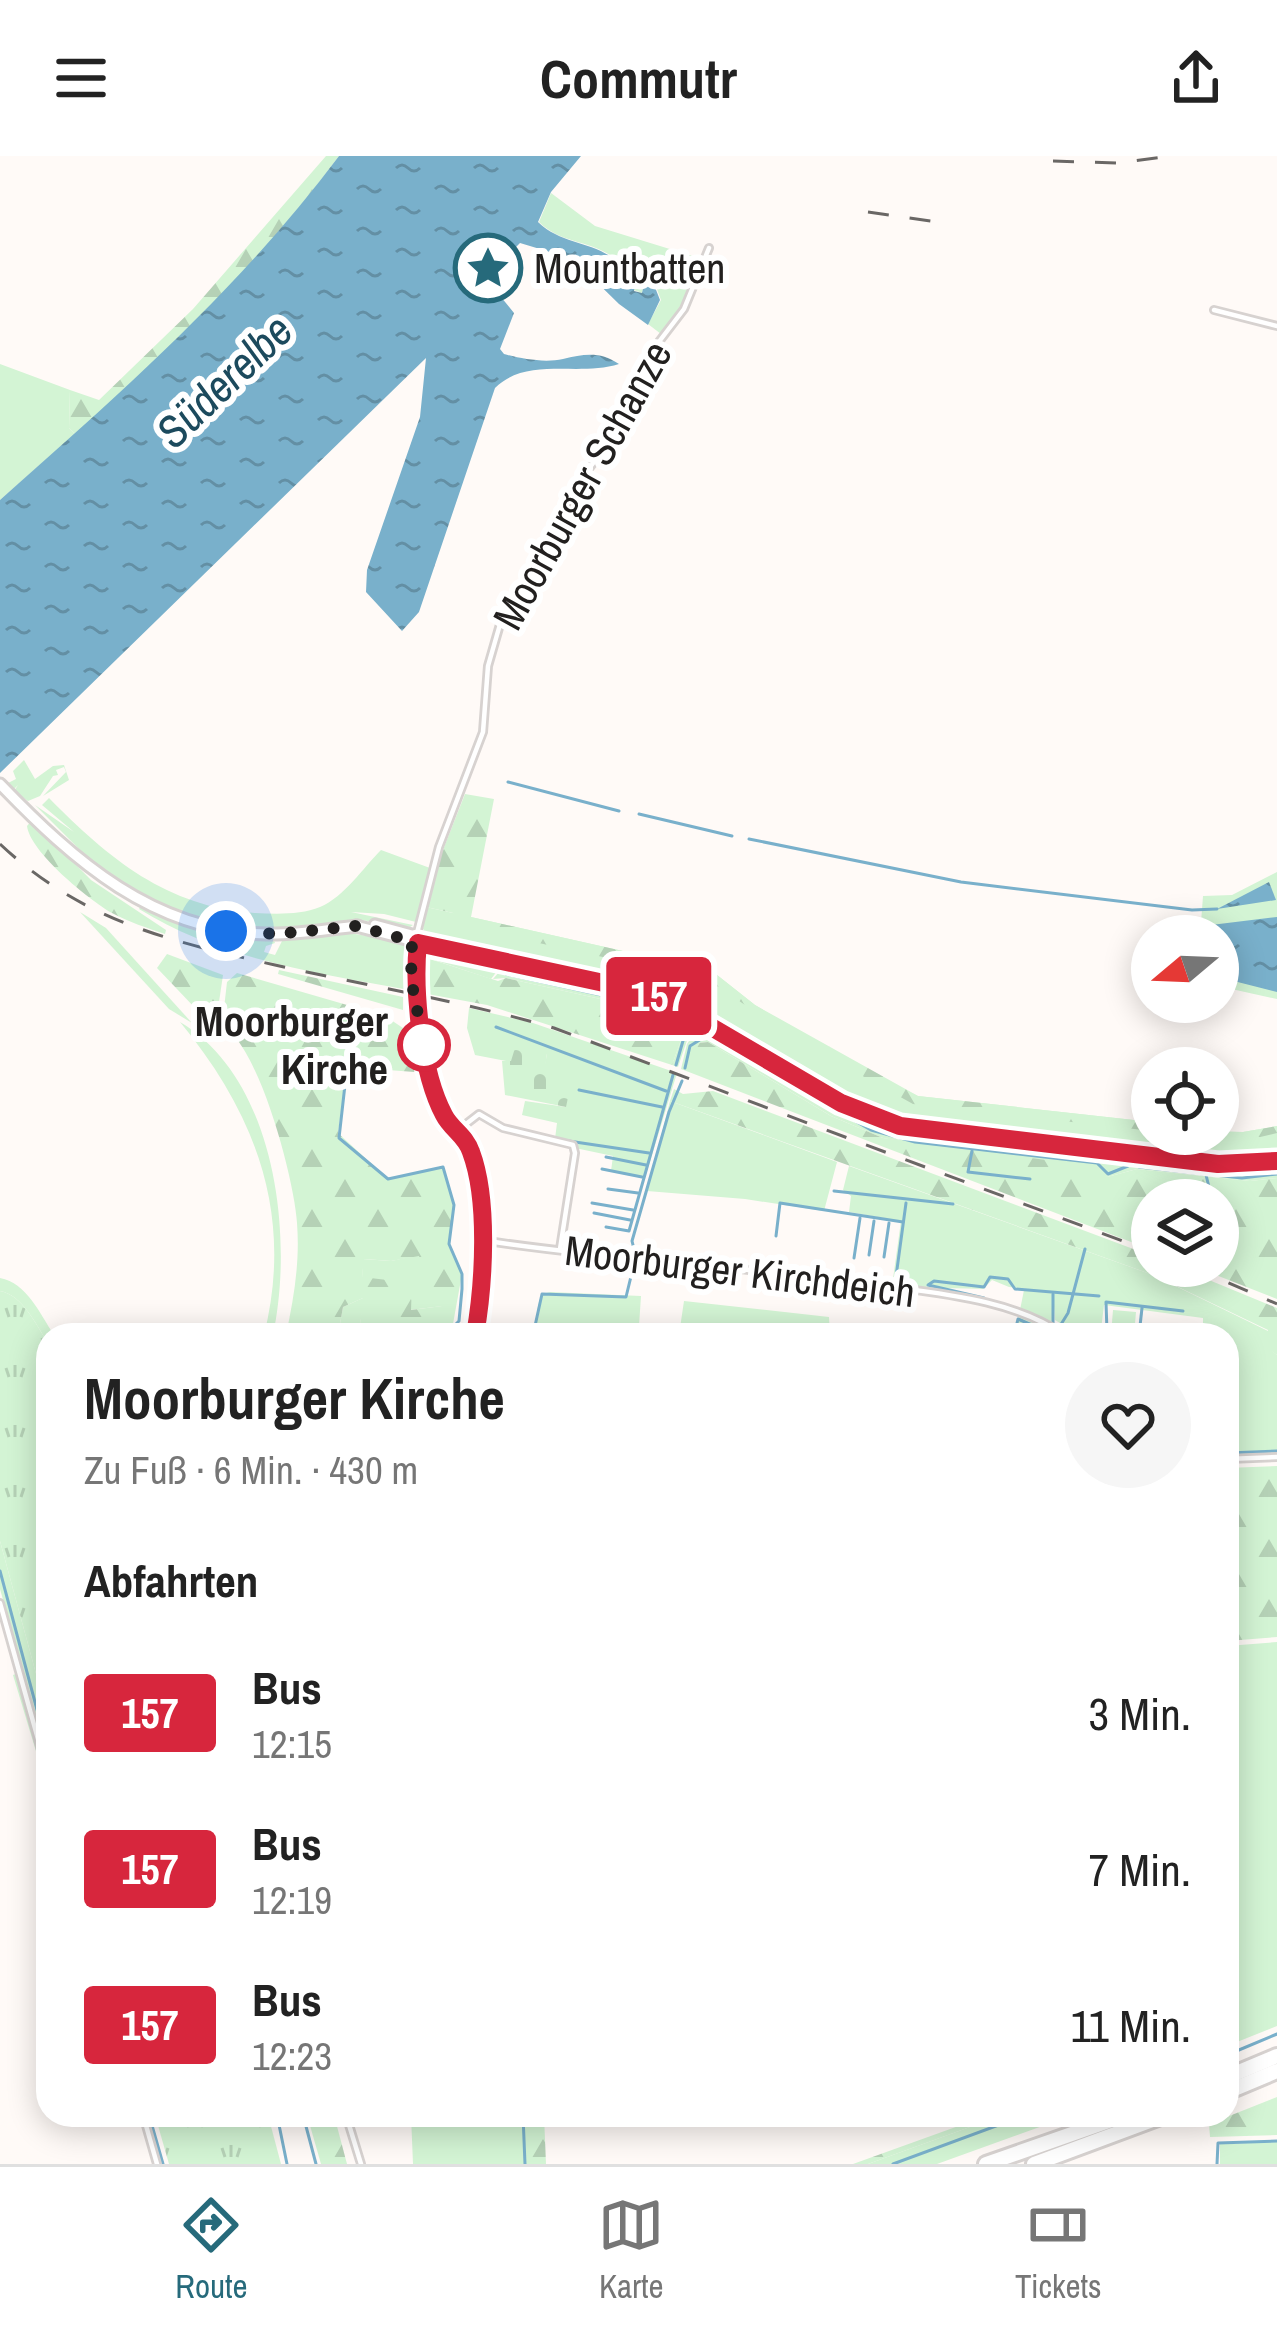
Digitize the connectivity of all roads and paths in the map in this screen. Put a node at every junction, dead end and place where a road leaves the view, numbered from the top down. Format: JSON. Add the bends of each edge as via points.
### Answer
{"nodes":[{"id":1,"x":709,"y":248,"type":"dead end"},
{"id":2,"x":1214,"y":310,"type":"dead end"},
{"id":3,"x":1277,"y":326,"type":"edge"},
{"id":4,"x":0,"y":784,"type":"edge"},
{"id":5,"x":416,"y":940,"type":"junction"},
{"id":6,"x":457,"y":1131,"type":"junction"},
{"id":7,"x":1277,"y":1161,"type":"edge"},
{"id":8,"x":481,"y":1240,"type":"junction"},
{"id":9,"x":560,"y":1249,"type":"junction"},
{"id":10,"x":476,"y":1323,"type":"edge"},
{"id":11,"x":1041,"y":1323,"type":"edge"},
{"id":12,"x":1277,"y":1457,"type":"edge"},
{"id":13,"x":1239,"y":1459,"type":"edge"},
{"id":14,"x":0,"y":1603,"type":"edge"},
{"id":15,"x":36,"y":1732,"type":"edge"},
{"id":16,"x":1277,"y":2056,"type":"edge"},
{"id":17,"x":1239,"y":2072,"type":"edge"},
{"id":18,"x":1277,"y":2072,"type":"edge"},
{"id":19,"x":1239,"y":2087,"type":"edge"},
{"id":20,"x":146,"y":2127,"type":"edge"},
{"id":21,"x":350,"y":2127,"type":"edge"},
{"id":22,"x":1092,"y":2127,"type":"edge"},
{"id":23,"x":1134,"y":2127,"type":"edge"},
{"id":24,"x":157,"y":2164,"type":"edge"},
{"id":25,"x":361,"y":2164,"type":"edge"},
{"id":26,"x":986,"y":2164,"type":"edge"},
{"id":27,"x":1034,"y":2164,"type":"edge"}],
"edges":[{"from":1,"to":5,"type":"street","name":"Moorburger Schanze","via":[[607,446],[503,614],[488,666],[483,732],[439,848]]},
{"from":2,"to":3,"type":"street"},
{"from":4,"to":5,"type":"main road","via":[[102,877],[166,915],[250,934],[378,926]]},
{"from":5,"to":6,"type":"street","name":"Moorburger Schanze","via":[[414,994],[440,1107]]},
{"from":5,"to":7,"type":"main road","via":[[655,994],[841,1103],[900,1126],[1218,1164]]},
{"from":6,"to":8,"type":"street","name":"Moorburger Schanze","via":[[478,1179]]},
{"from":6,"to":9,"type":"street","via":[[479,1114],[575,1148]]},
{"from":8,"to":9,"type":"street","name":"Moorburger Kirchdeich"},
{"from":8,"to":10,"type":"street","name":"Moorburger Schanze"},
{"from":9,"to":11,"type":"street","name":"Moorburger Kirchdeich","via":[[942,1295]]},
{"from":12,"to":13,"type":"street"},
{"from":14,"to":15,"type":"street"},
{"from":16,"to":17,"type":"highway"},
{"from":18,"to":19,"type":"highway"},
{"from":20,"to":24,"type":"street"},
{"from":21,"to":25,"type":"street"},
{"from":22,"to":26,"type":"highway"},
{"from":23,"to":27,"type":"highway"}]}
